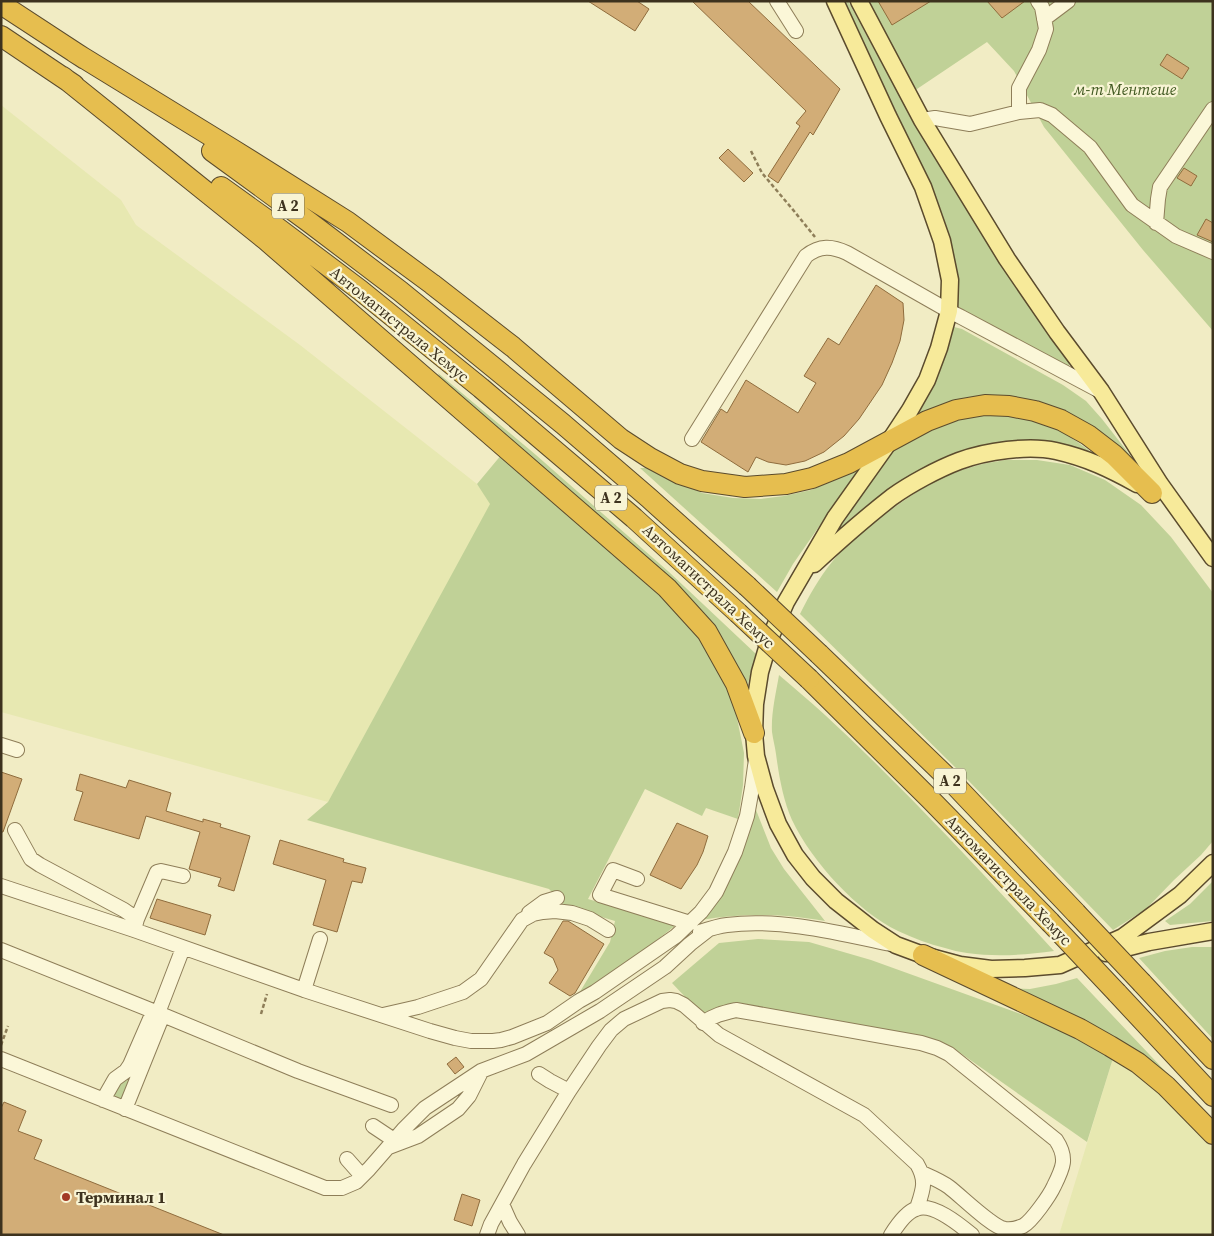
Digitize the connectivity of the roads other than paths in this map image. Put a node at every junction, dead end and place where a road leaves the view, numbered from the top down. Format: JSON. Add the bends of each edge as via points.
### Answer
{"nodes":[{"id":1,"x":777,"y":1,"type":"edge"},
{"id":2,"x":836,"y":1,"type":"edge"},
{"id":3,"x":859,"y":1,"type":"edge"},
{"id":4,"x":1038,"y":1,"type":"edge"},
{"id":5,"x":1068,"y":1,"type":"edge"},
{"id":6,"x":1,"y":4,"type":"edge"},
{"id":7,"x":1044,"y":18,"type":"junction"},
{"id":8,"x":796,"y":31,"type":"dead end"},
{"id":9,"x":1,"y":36,"type":"edge"},
{"id":10,"x":74,"y":52,"type":"junction"},
{"id":11,"x":63,"y":77,"type":"junction"},
{"id":12,"x":1213,"y":110,"type":"edge"},
{"id":13,"x":1019,"y":112,"type":"junction"},
{"id":14,"x":922,"y":120,"type":"junction"},
{"id":15,"x":1156,"y":223,"type":"junction"},
{"id":16,"x":1213,"y":252,"type":"edge"},
{"id":17,"x":949,"y":311,"type":"junction"},
{"id":18,"x":1101,"y":391,"type":"junction"},
{"id":19,"x":692,"y":439,"type":"dead end"},
{"id":20,"x":889,"y":442,"type":"junction"},
{"id":21,"x":1152,"y":493,"type":"junction"},
{"id":22,"x":1191,"y":528,"type":"junction"},
{"id":23,"x":1213,"y":558,"type":"edge"},
{"id":24,"x":802,"y":574,"type":"junction"},
{"id":25,"x":754,"y":732,"type":"junction"},
{"id":26,"x":1,"y":745,"type":"edge"},
{"id":27,"x":17,"y":750,"type":"dead end"},
{"id":28,"x":756,"y":756,"type":"junction"},
{"id":29,"x":15,"y":830,"type":"dead end"},
{"id":30,"x":1213,"y":863,"type":"edge"},
{"id":31,"x":183,"y":876,"type":"dead end"},
{"id":32,"x":637,"y":879,"type":"dead end"},
{"id":33,"x":1,"y":886,"type":"edge"},
{"id":34,"x":557,"y":898,"type":"dead end"},
{"id":35,"x":522,"y":920,"type":"junction"},
{"id":36,"x":690,"y":923,"type":"junction"},
{"id":37,"x":135,"y":925,"type":"junction"},
{"id":38,"x":608,"y":930,"type":"dead end"},
{"id":39,"x":1213,"y":930,"type":"edge"},
{"id":40,"x":320,"y":939,"type":"dead end"},
{"id":41,"x":896,"y":945,"type":"junction"},
{"id":42,"x":183,"y":948,"type":"junction"},
{"id":43,"x":1,"y":950,"type":"edge"},
{"id":44,"x":923,"y":956,"type":"junction"},
{"id":45,"x":1060,"y":965,"type":"junction"},
{"id":46,"x":304,"y":990,"type":"junction"},
{"id":47,"x":158,"y":1012,"type":"junction"},
{"id":48,"x":382,"y":1015,"type":"junction"},
{"id":49,"x":703,"y":1023,"type":"junction"},
{"id":50,"x":1213,"y":1059,"type":"edge"},
{"id":51,"x":1,"y":1060,"type":"edge"},
{"id":52,"x":481,"y":1071,"type":"junction"},
{"id":53,"x":539,"y":1074,"type":"dead end"},
{"id":54,"x":569,"y":1091,"type":"junction"},
{"id":55,"x":1213,"y":1096,"type":"edge"},
{"id":56,"x":103,"y":1100,"type":"junction"},
{"id":57,"x":391,"y":1105,"type":"dead end"},
{"id":58,"x":125,"y":1109,"type":"junction"},
{"id":59,"x":374,"y":1126,"type":"dead end"},
{"id":60,"x":1213,"y":1134,"type":"edge"},
{"id":61,"x":391,"y":1143,"type":"junction"},
{"id":62,"x":347,"y":1159,"type":"dead end"},
{"id":63,"x":922,"y":1173,"type":"junction"},
{"id":64,"x":362,"y":1176,"type":"junction"},
{"id":65,"x":502,"y":1204,"type":"junction"},
{"id":66,"x":917,"y":1208,"type":"junction"},
{"id":67,"x":487,"y":1235,"type":"edge"},
{"id":68,"x":518,"y":1235,"type":"edge"},
{"id":69,"x":891,"y":1235,"type":"edge"},
{"id":70,"x":972,"y":1235,"type":"edge"}],
"edges":[{"from":1,"to":8,"type":"street"},
{"from":2,"to":17,"type":"main road","via":[[923,187],[942,242],[950,280]]},
{"from":3,"to":14,"type":"main road"},
{"from":4,"to":7,"type":"street"},
{"from":5,"to":7,"type":"street"},
{"from":6,"to":10,"type":"highway","name":"Автомагистрала Хемус","number":"A 2"},
{"from":7,"to":13,"type":"street","via":[[1046,29],[1039,50],[1019,88]]},
{"from":9,"to":11,"type":"highway","name":"Автомагистрала Хемус","number":"A 2"},
{"from":10,"to":20,"type":"highway","via":[[348,222],[513,347],[621,439],[680,474],[745,488],[786,484],[812,478],[849,463]]},
{"from":10,"to":50,"type":"highway","name":"Автомагистрала Хемус","number":"A 2","bridge":true,"via":[[400,291],[649,498],[747,586],[951,781]]},
{"from":11,"to":25,"type":"highway","via":[[266,240],[667,588],[707,632],[736,684]]},
{"from":11,"to":55,"type":"highway","name":"Автомагистрала Хемус","number":"A 2","bridge":true,"via":[[267,220],[367,296],[626,511],[810,679],[1050,922]]},
{"from":12,"to":15,"type":"street","via":[[1160,187]]},
{"from":13,"to":14,"type":"street","via":[[970,124],[936,118]]},
{"from":13,"to":15,"type":"street","via":[[1040,110],[1052,115],[1090,147],[1132,205]]},
{"from":14,"to":18,"type":"main road","via":[[1007,259]]},
{"from":15,"to":16,"type":"street","via":[[1176,236]]},
{"from":17,"to":18,"type":"street"},
{"from":17,"to":19,"type":"street","via":[[847,253],[829,247],[816,249],[806,256]]},
{"from":17,"to":20,"type":"main road","via":[[927,380]]},
{"from":18,"to":22,"type":"main road"},
{"from":20,"to":21,"type":"highway","via":[[927,421],[956,410],[985,405],[1034,411],[1061,420],[1088,435],[1114,455]]},
{"from":20,"to":24,"type":"main road","via":[[835,518]]},
{"from":21,"to":22,"type":"main road"},
{"from":21,"to":24,"type":"main road","via":[[1113,470],[1054,451],[1020,448],[988,453],[959,460],[893,496]]},
{"from":22,"to":23,"type":"main road"},
{"from":24,"to":25,"type":"main road","via":[[770,638],[760,672]]},
{"from":25,"to":28,"type":"main road"},
{"from":26,"to":27,"type":"street"},
{"from":28,"to":36,"type":"street","via":[[746,816],[735,852],[716,892]]},
{"from":28,"to":41,"type":"main road","via":[[778,824],[795,855],[836,902]]},
{"from":29,"to":37,"type":"street","via":[[31,859],[124,910]]},
{"from":30,"to":45,"type":"main road","via":[[1180,895],[1123,937]]},
{"from":31,"to":37,"type":"street","via":[[157,872]]},
{"from":32,"to":36,"type":"street","via":[[613,870],[600,896]]},
{"from":33,"to":37,"type":"street"},
{"from":34,"to":35,"type":"street","via":[[544,902]]},
{"from":35,"to":38,"type":"street","via":[[534,914],[555,911],[590,919]]},
{"from":35,"to":48,"type":"street","via":[[481,979],[463,992]]},
{"from":36,"to":48,"type":"street","via":[[676,936],[548,1023],[512,1037],[471,1041]]},
{"from":37,"to":42,"type":"street"},
{"from":39,"to":45,"type":"main road","via":[[1149,942]]},
{"from":40,"to":46,"type":"street"},
{"from":41,"to":44,"type":"main road"},
{"from":41,"to":52,"type":"street","via":[[778,925],[726,925],[708,930],[670,974],[600,1010],[526,1054]]},
{"from":42,"to":46,"type":"street"},
{"from":42,"to":47,"type":"street"},
{"from":43,"to":47,"type":"street"},
{"from":44,"to":45,"type":"main road","via":[[991,969]]},
{"from":44,"to":60,"type":"highway","via":[[1080,1029],[1138,1063],[1166,1086]]},
{"from":46,"to":48,"type":"street"},
{"from":47,"to":56,"type":"street","via":[[150,1019],[130,1065],[115,1079]]},
{"from":47,"to":57,"type":"street","via":[[298,1071]]},
{"from":47,"to":58,"type":"street","via":[[160,1022]]},
{"from":49,"to":54,"type":"street","via":[[684,1005],[670,1000],[624,1019],[599,1046]]},
{"from":49,"to":63,"type":"street","via":[[718,1035],[864,1115],[917,1164]]},
{"from":49,"to":63,"type":"street","via":[[721,1013],[736,1010],[937,1048],[956,1059],[1056,1140],[1064,1158],[1062,1170],[1048,1196],[1024,1226],[1012,1229],[1003,1229],[993,1223],[948,1186]]},
{"from":51,"to":56,"type":"street"},
{"from":52,"to":61,"type":"street","via":[[425,1108]]},
{"from":52,"to":61,"type":"street","via":[[469,1096],[458,1109],[418,1136]]},
{"from":53,"to":54,"type":"street"},
{"from":54,"to":65,"type":"street"},
{"from":56,"to":58,"type":"street"},
{"from":58,"to":64,"type":"street","via":[[325,1188],[350,1186]]},
{"from":59,"to":61,"type":"street"},
{"from":61,"to":64,"type":"street"},
{"from":62,"to":64,"type":"street"},
{"from":63,"to":66,"type":"street","via":[[924,1182]]},
{"from":65,"to":67,"type":"street"},
{"from":65,"to":68,"type":"street"},
{"from":66,"to":69,"type":"street"},
{"from":66,"to":70,"type":"street","via":[[925,1207],[945,1215]]}]}
